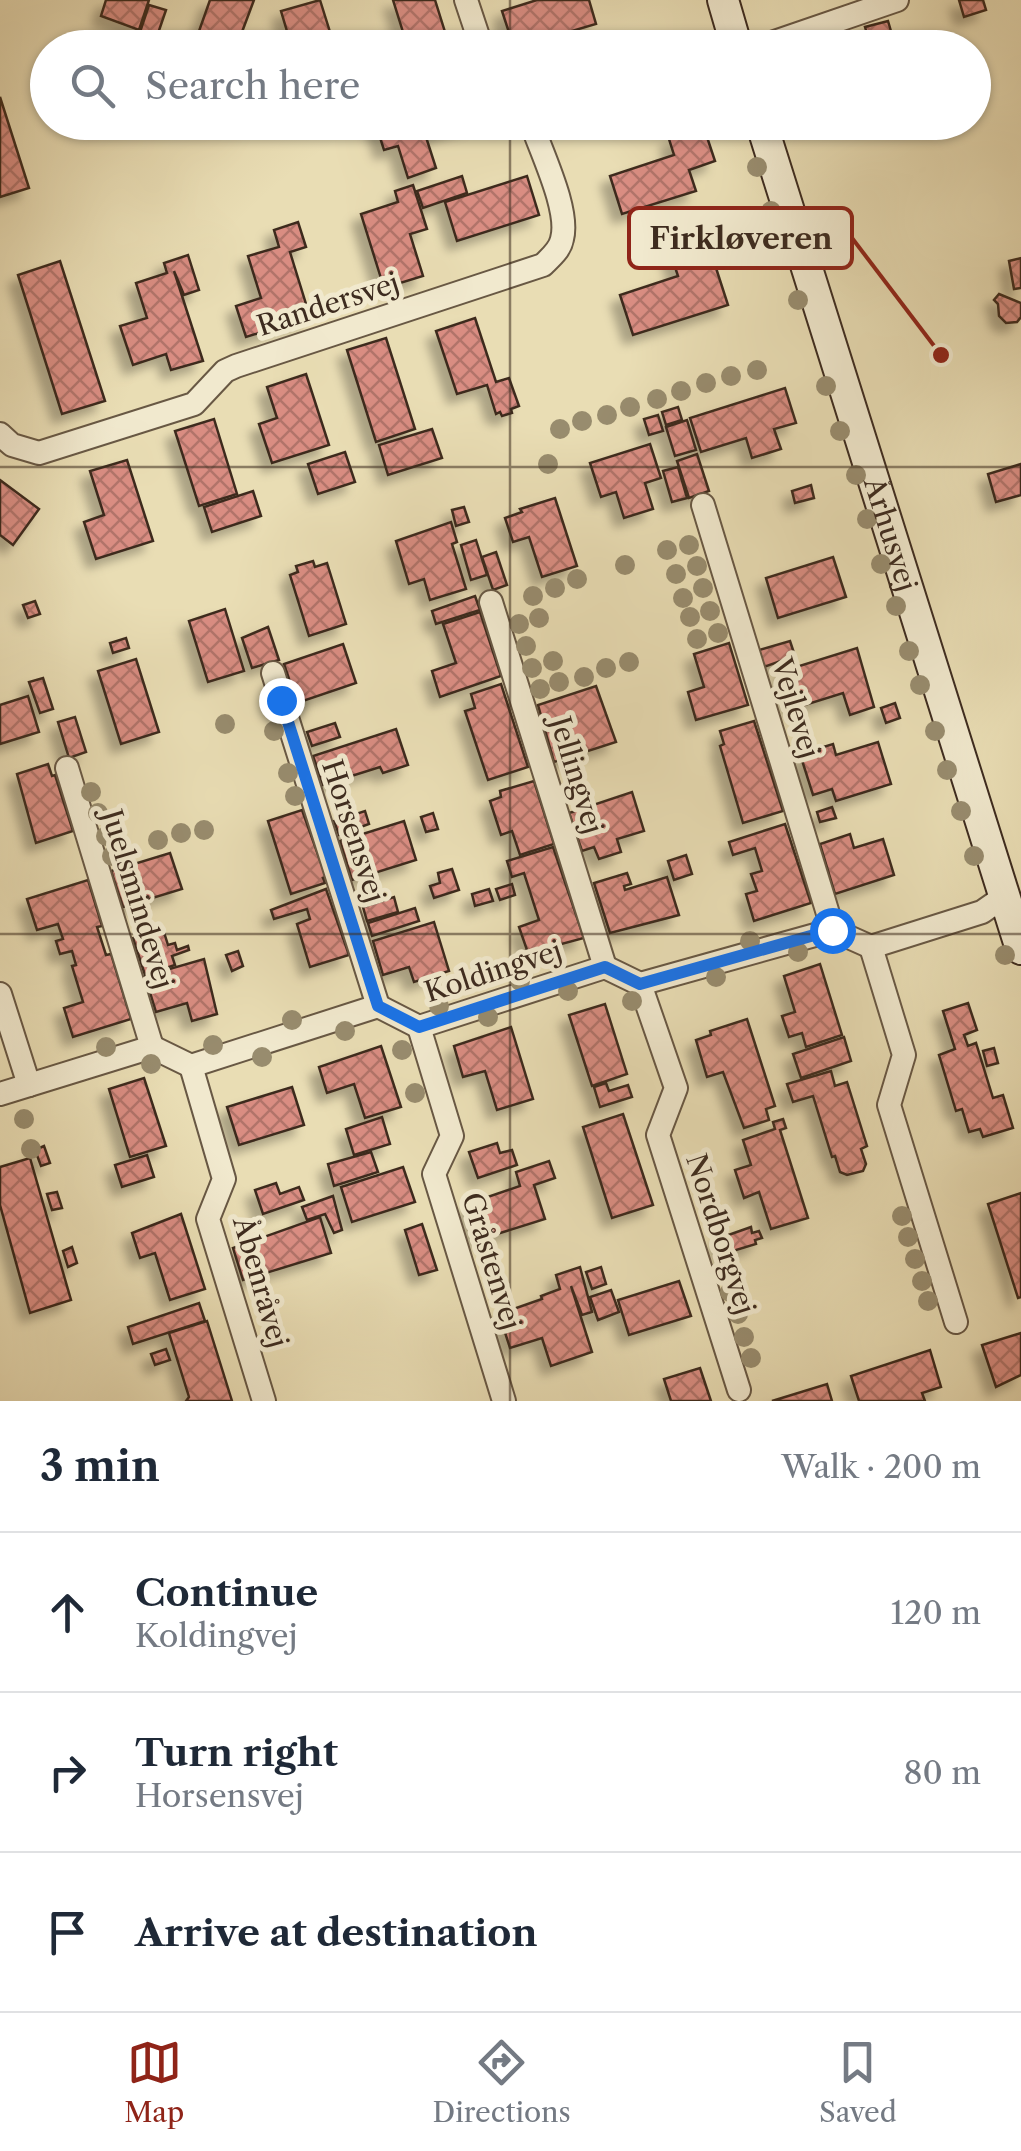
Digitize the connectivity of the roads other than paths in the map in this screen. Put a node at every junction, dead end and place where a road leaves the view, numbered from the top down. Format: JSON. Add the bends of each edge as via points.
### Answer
{"nodes":[{"id":1,"x":466,"y":0,"type":"edge"},
{"id":2,"x":723,"y":0,"type":"edge"},
{"id":3,"x":896,"y":0,"type":"edge"},
{"id":4,"x":476,"y":30,"type":"edge"},
{"id":5,"x":732,"y":30,"type":"edge"},
{"id":6,"x":809,"y":30,"type":"edge"},
{"id":7,"x":537,"y":140,"type":"edge"},
{"id":8,"x":767,"y":140,"type":"edge"},
{"id":9,"x":0,"y":434,"type":"edge"},
{"id":10,"x":703,"y":504,"type":"dead end"},
{"id":11,"x":491,"y":602,"type":"dead end"},
{"id":12,"x":273,"y":673,"type":"dead end"},
{"id":13,"x":66,"y":768,"type":"dead end"},
{"id":14,"x":1004,"y":896,"type":"junction"},
{"id":15,"x":832,"y":930,"type":"junction"},
{"id":16,"x":871,"y":947,"type":"junction"},
{"id":17,"x":1021,"y":948,"type":"edge"},
{"id":18,"x":605,"y":967,"type":"junction"},
{"id":19,"x":640,"y":984,"type":"junction"},
{"id":20,"x":0,"y":994,"type":"edge"},
{"id":21,"x":378,"y":1006,"type":"junction"},
{"id":22,"x":419,"y":1027,"type":"junction"},
{"id":23,"x":152,"y":1046,"type":"junction"},
{"id":24,"x":191,"y":1066,"type":"junction"},
{"id":25,"x":29,"y":1085,"type":"junction"},
{"id":26,"x":0,"y":1094,"type":"edge"},
{"id":27,"x":956,"y":1322,"type":"dead end"},
{"id":28,"x":739,"y":1390,"type":"dead end"},
{"id":29,"x":264,"y":1401,"type":"edge"},
{"id":30,"x":504,"y":1401,"type":"edge"}],
"edges":[{"from":1,"to":4,"type":"street"},
{"from":2,"to":5,"type":"street"},
{"from":3,"to":6,"type":"street"},
{"from":7,"to":9,"type":"street","name":"Randersvej","via":[[564,220],[558,251],[543,265],[236,366],[194,404],[39,453]]},
{"from":8,"to":14,"type":"street","name":"Århusvej"},
{"from":10,"to":15,"type":"street","name":"Vejlevej"},
{"from":11,"to":18,"type":"street","name":"Jellingvej"},
{"from":12,"to":21,"type":"street","name":"Horsensvej"},
{"from":13,"to":23,"type":"street","name":"Juelsmindevej"},
{"from":14,"to":16,"type":"street","via":[[982,912]]},
{"from":14,"to":17,"type":"street","name":"Århusvej"},
{"from":15,"to":16,"type":"street"},
{"from":15,"to":19,"type":"street"},
{"from":16,"to":27,"type":"street","via":[[904,1055],[889,1105]]},
{"from":18,"to":19,"type":"street","name":"Koldingvej"},
{"from":18,"to":22,"type":"street","name":"Koldingvej"},
{"from":19,"to":28,"type":"street","name":"Nordborgvej","via":[[676,1088],[658,1135]]},
{"from":20,"to":25,"type":"street"},
{"from":21,"to":22,"type":"street","name":"Koldingvej"},
{"from":21,"to":24,"type":"street"},
{"from":22,"to":30,"type":"street","name":"Gråstenvej","via":[[452,1136],[434,1174]]},
{"from":23,"to":24,"type":"street"},
{"from":23,"to":25,"type":"street"},
{"from":24,"to":29,"type":"street","name":"Åbenråvej","via":[[224,1179],[208,1219]]},
{"from":25,"to":26,"type":"street"}]}
